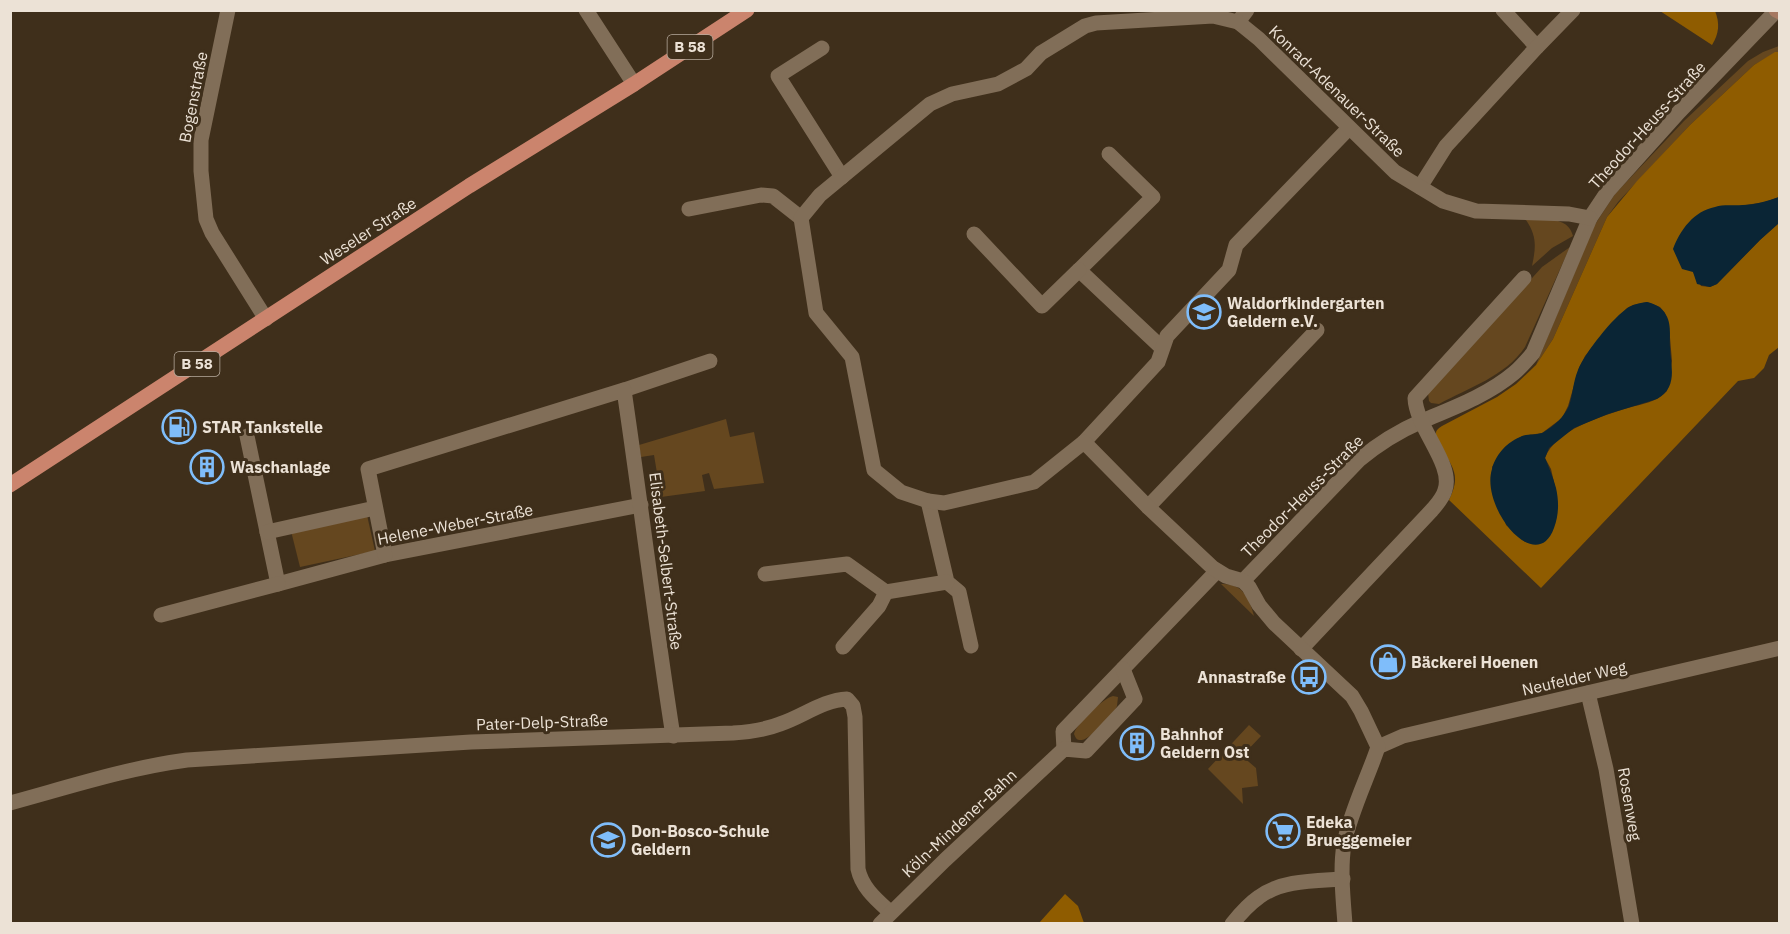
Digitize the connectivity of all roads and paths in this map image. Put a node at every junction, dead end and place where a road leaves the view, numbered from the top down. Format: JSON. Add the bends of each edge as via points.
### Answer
{"nodes":[{"id":1,"x":228,"y":10,"type":"edge"},
{"id":2,"x":586,"y":10,"type":"edge"},
{"id":3,"x":747,"y":10,"type":"edge"},
{"id":4,"x":1503,"y":10,"type":"edge"},
{"id":5,"x":1573,"y":10,"type":"edge"},
{"id":6,"x":1777,"y":11,"type":"edge"},
{"id":7,"x":1126,"y":16,"type":"edge"},
{"id":8,"x":1243,"y":16,"type":"edge"},
{"id":9,"x":1537,"y":46,"type":"junction"},
{"id":10,"x":822,"y":48,"type":"dead end"},
{"id":11,"x":634,"y":84,"type":"junction"},
{"id":12,"x":1349,"y":128,"type":"junction"},
{"id":13,"x":1109,"y":154,"type":"dead end"},
{"id":14,"x":842,"y":177,"type":"junction"},
{"id":15,"x":1420,"y":187,"type":"junction"},
{"id":16,"x":689,"y":209,"type":"dead end"},
{"id":17,"x":801,"y":218,"type":"junction"},
{"id":18,"x":1590,"y":219,"type":"junction"},
{"id":19,"x":974,"y":234,"type":"dead end"},
{"id":20,"x":1078,"y":270,"type":"junction"},
{"id":21,"x":1524,"y":278,"type":"dead end"},
{"id":22,"x":266,"y":319,"type":"junction"},
{"id":23,"x":1317,"y":330,"type":"dead end"},
{"id":24,"x":1162,"y":348,"type":"junction"},
{"id":25,"x":710,"y":361,"type":"dead end"},
{"id":26,"x":624,"y":390,"type":"junction"},
{"id":27,"x":1420,"y":422,"type":"junction"},
{"id":28,"x":247,"y":436,"type":"dead end"},
{"id":29,"x":1084,"y":442,"type":"junction"},
{"id":30,"x":10,"y":485,"type":"edge"},
{"id":31,"x":928,"y":501,"type":"junction"},
{"id":32,"x":641,"y":505,"type":"junction"},
{"id":33,"x":1148,"y":507,"type":"junction"},
{"id":34,"x":375,"y":508,"type":"junction"},
{"id":35,"x":267,"y":532,"type":"junction"},
{"id":36,"x":385,"y":555,"type":"junction"},
{"id":37,"x":1217,"y":571,"type":"junction"},
{"id":38,"x":765,"y":574,"type":"dead end"},
{"id":39,"x":947,"y":582,"type":"junction"},
{"id":40,"x":278,"y":584,"type":"junction"},
{"id":41,"x":1246,"y":584,"type":"junction"},
{"id":42,"x":886,"y":592,"type":"junction"},
{"id":43,"x":161,"y":615,"type":"dead end"},
{"id":44,"x":971,"y":646,"type":"dead end"},
{"id":45,"x":843,"y":647,"type":"dead end"},
{"id":46,"x":1779,"y":648,"type":"edge"},
{"id":47,"x":1301,"y":649,"type":"junction"},
{"id":48,"x":1123,"y":669,"type":"junction"},
{"id":49,"x":1588,"y":693,"type":"junction"},
{"id":50,"x":673,"y":736,"type":"junction"},
{"id":51,"x":1378,"y":747,"type":"junction"},
{"id":52,"x":1064,"y":749,"type":"junction"},
{"id":53,"x":10,"y":803,"type":"edge"},
{"id":54,"x":1343,"y":879,"type":"junction"},
{"id":55,"x":885,"y":918,"type":"edge"},
{"id":56,"x":1232,"y":924,"type":"edge"},
{"id":57,"x":1345,"y":924,"type":"edge"},
{"id":58,"x":1632,"y":924,"type":"edge"}],
"edges":[{"from":1,"to":22,"type":"street","name":"Bogenstraße","via":[[201,140],[206,219]]},
{"from":2,"to":11,"type":"street"},
{"from":3,"to":11,"type":"main road","name":"Weseler Straße","number":"B 58"},
{"from":4,"to":9,"type":"street"},
{"from":5,"to":9,"type":"street"},
{"from":6,"to":18,"type":"street","name":"Theodor-Heuss-Straße","via":[[1618,178]]},
{"from":7,"to":8,"type":"street","name":"Konrad-Adenauer-Straße"},
{"from":7,"to":14,"type":"street","name":"Konrad-Adenauer-Straße","via":[[1085,26],[1041,53],[1026,69],[998,84],[952,94],[930,104]]},
{"from":8,"to":12,"type":"street","name":"Konrad-Adenauer-Straße","via":[[1259,39]]},
{"from":9,"to":15,"type":"street","via":[[1446,146]]},
{"from":10,"to":14,"type":"street","via":[[778,76]]},
{"from":11,"to":22,"type":"main road","name":"Weseler Straße","number":"B 58"},
{"from":12,"to":15,"type":"street","name":"Konrad-Adenauer-Straße","via":[[1395,172]]},
{"from":12,"to":24,"type":"street","via":[[1236,245],[1228,270],[1167,336]]},
{"from":13,"to":20,"type":"street","via":[[1153,197]]},
{"from":14,"to":17,"type":"street","name":"Konrad-Adenauer-Straße"},
{"from":15,"to":18,"type":"street","name":"Konrad-Adenauer-Straße","via":[[1443,201],[1476,211],[1569,214]]},
{"from":16,"to":17,"type":"street","via":[[761,195],[773,196]]},
{"from":17,"to":31,"type":"street","via":[[816,313],[852,357],[874,470],[901,492]]},
{"from":18,"to":27,"type":"street","name":"Theodor-Heuss-Straße","via":[[1529,357],[1502,382]]},
{"from":19,"to":20,"type":"street","via":[[1042,306]]},
{"from":20,"to":24,"type":"street"},
{"from":21,"to":27,"type":"street","via":[[1415,398]]},
{"from":22,"to":30,"type":"main road","name":"Weseler Straße","number":"B 58"},
{"from":23,"to":33,"type":"street"},
{"from":24,"to":29,"type":"street","via":[[1158,362]]},
{"from":25,"to":26,"type":"street"},
{"from":26,"to":32,"type":"street","name":"Elisabeth-Selbert-Straße"},
{"from":26,"to":34,"type":"street","via":[[368,469]]},
{"from":27,"to":41,"type":"street","name":"Theodor-Heuss-Straße","via":[[1383,441],[1359,460]]},
{"from":27,"to":47,"type":"street","via":[[1445,470],[1447,483],[1442,498]]},
{"from":28,"to":35,"type":"street"},
{"from":29,"to":31,"type":"street","via":[[1034,482],[944,503]]},
{"from":29,"to":33,"type":"street"},
{"from":31,"to":39,"type":"street"},
{"from":32,"to":36,"type":"street","name":"Helene-Weber-Straße"},
{"from":32,"to":50,"type":"street","name":"Elisabeth-Selbert-Straße"},
{"from":33,"to":37,"type":"street"},
{"from":34,"to":35,"type":"street"},
{"from":34,"to":36,"type":"street"},
{"from":35,"to":40,"type":"street"},
{"from":36,"to":40,"type":"street","name":"Helene-Weber-Straße"},
{"from":37,"to":41,"type":"street"},
{"from":37,"to":48,"type":"street"},
{"from":38,"to":42,"type":"street","via":[[847,564]]},
{"from":39,"to":42,"type":"street"},
{"from":39,"to":44,"type":"street","via":[[959,592]]},
{"from":40,"to":43,"type":"street","name":"Helene-Weber-Straße"},
{"from":41,"to":47,"type":"street","via":[[1264,612]]},
{"from":42,"to":45,"type":"street","via":[[879,606]]},
{"from":46,"to":49,"type":"street","name":"Neufelder Weg"},
{"from":47,"to":51,"type":"street","via":[[1352,696]]},
{"from":48,"to":52,"type":"street","via":[[1062,731]]},
{"from":48,"to":52,"type":"street","via":[[1135,699],[1086,751]]},
{"from":49,"to":51,"type":"street","name":"Neufelder Weg","via":[[1402,736]]},
{"from":49,"to":58,"type":"street","name":"Rosenweg","via":[[1606,769]]},
{"from":50,"to":53,"type":"street","name":"Pater-Delp-Straße","via":[[471,742],[187,760]]},
{"from":50,"to":55,"type":"street","name":"Pater-Delp-Straße","via":[[765,729],[847,699],[855,717],[858,869]]},
{"from":51,"to":54,"type":"street","via":[[1349,826]]},
{"from":52,"to":55,"type":"street","name":"Köln-Mindener-Bahn"},
{"from":54,"to":56,"type":"street","via":[[1278,887],[1261,895]]},
{"from":54,"to":57,"type":"street"}]}
